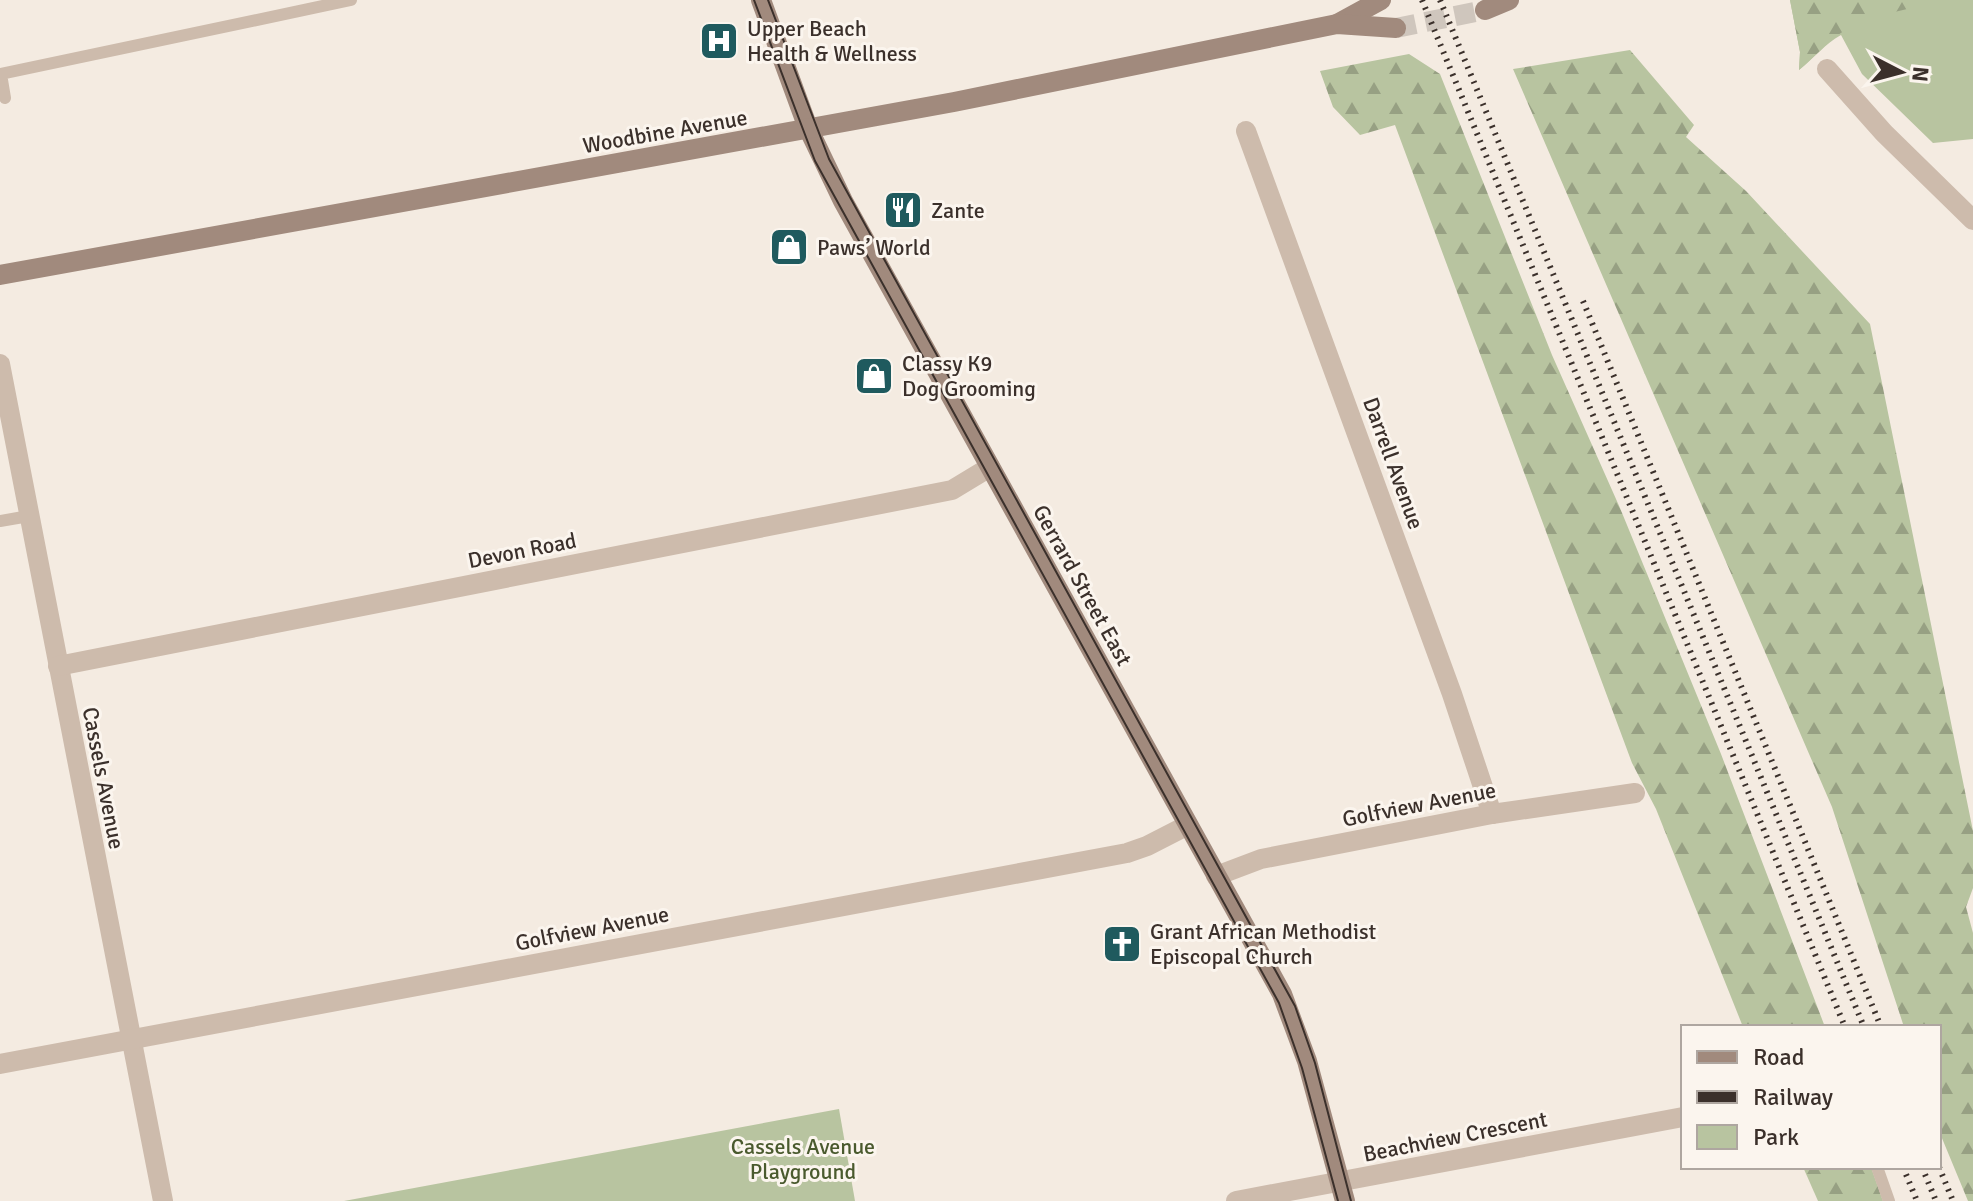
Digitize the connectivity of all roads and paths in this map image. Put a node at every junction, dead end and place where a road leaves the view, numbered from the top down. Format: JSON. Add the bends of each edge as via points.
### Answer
{"nodes":[{"id":1,"x":351,"y":0,"type":"edge"},
{"id":2,"x":761,"y":0,"type":"edge"},
{"id":3,"x":1381,"y":0,"type":"edge"},
{"id":4,"x":1509,"y":0,"type":"edge"},
{"id":5,"x":1485,"y":10,"type":"tunnel mouth"},
{"id":6,"x":1337,"y":24,"type":"junction"},
{"id":7,"x":1396,"y":28,"type":"tunnel mouth"},
{"id":8,"x":1827,"y":69,"type":"dead end"},
{"id":9,"x":5,"y":98,"type":"dead end"},
{"id":10,"x":808,"y":128,"type":"junction"},
{"id":11,"x":1246,"y":131,"type":"dead end"},
{"id":12,"x":1973,"y":220,"type":"edge"},
{"id":13,"x":0,"y":275,"type":"edge"},
{"id":14,"x":0,"y":364,"type":"edge"},
{"id":15,"x":990,"y":467,"type":"junction"},
{"id":16,"x":29,"y":516,"type":"junction"},
{"id":17,"x":0,"y":521,"type":"edge"},
{"id":18,"x":58,"y":666,"type":"junction"},
{"id":19,"x":1635,"y":793,"type":"dead end"},
{"id":20,"x":1492,"y":814,"type":"junction"},
{"id":21,"x":1188,"y":825,"type":"junction"},
{"id":22,"x":1216,"y":876,"type":"junction"},
{"id":23,"x":132,"y":1041,"type":"junction"},
{"id":24,"x":0,"y":1064,"type":"edge"},
{"id":25,"x":1681,"y":1117,"type":"edge"},
{"id":26,"x":1878,"y":1169,"type":"edge"},
{"id":27,"x":1342,"y":1191,"type":"edge"},
{"id":28,"x":163,"y":1201,"type":"edge"},
{"id":29,"x":1236,"y":1201,"type":"edge"},
{"id":30,"x":1889,"y":1201,"type":"edge"}],
"edges":[{"from":1,"to":9,"type":"lane","via":[[1,74]]},
{"from":2,"to":10,"type":"main road","name":"Gerrard Street East"},
{"from":3,"to":6,"type":"main road","name":"Woodbine Avenue"},
{"from":4,"to":5,"type":"main road"},
{"from":6,"to":7,"type":"main road","name":"Woodbine Avenue"},
{"from":6,"to":10,"type":"main road","name":"Woodbine Avenue"},
{"from":8,"to":12,"type":"street"},
{"from":10,"to":13,"type":"main road","name":"Woodbine Avenue"},
{"from":10,"to":15,"type":"main road","name":"Gerrard Street East"},
{"from":11,"to":20,"type":"street","name":"Darrell Avenue"},
{"from":14,"to":16,"type":"street","name":"Cassels Avenue"},
{"from":15,"to":18,"type":"street","name":"Devon Road","via":[[952,490]]},
{"from":15,"to":21,"type":"main road","name":"Gerrard Street East"},
{"from":16,"to":17,"type":"lane"},
{"from":16,"to":18,"type":"street","name":"Cassels Avenue"},
{"from":18,"to":23,"type":"street","name":"Cassels Avenue"},
{"from":19,"to":20,"type":"street","name":"Golfview Avenue"},
{"from":20,"to":22,"type":"street","name":"Golfview Avenue","via":[[1261,859]]},
{"from":21,"to":22,"type":"main road","name":"Gerrard Street East"},
{"from":21,"to":23,"type":"street","name":"Golfview Avenue","via":[[1127,853]]},
{"from":22,"to":27,"type":"main road","name":"Gerrard Street East","via":[[1297,1030]]},
{"from":23,"to":24,"type":"street","name":"Golfview Avenue"},
{"from":23,"to":28,"type":"street","name":"Cassels Avenue"},
{"from":25,"to":27,"type":"street","name":"Beachview Crescent"},
{"from":26,"to":30,"type":"lane"},
{"from":27,"to":29,"type":"street","name":"Beachview Crescent"}]}
